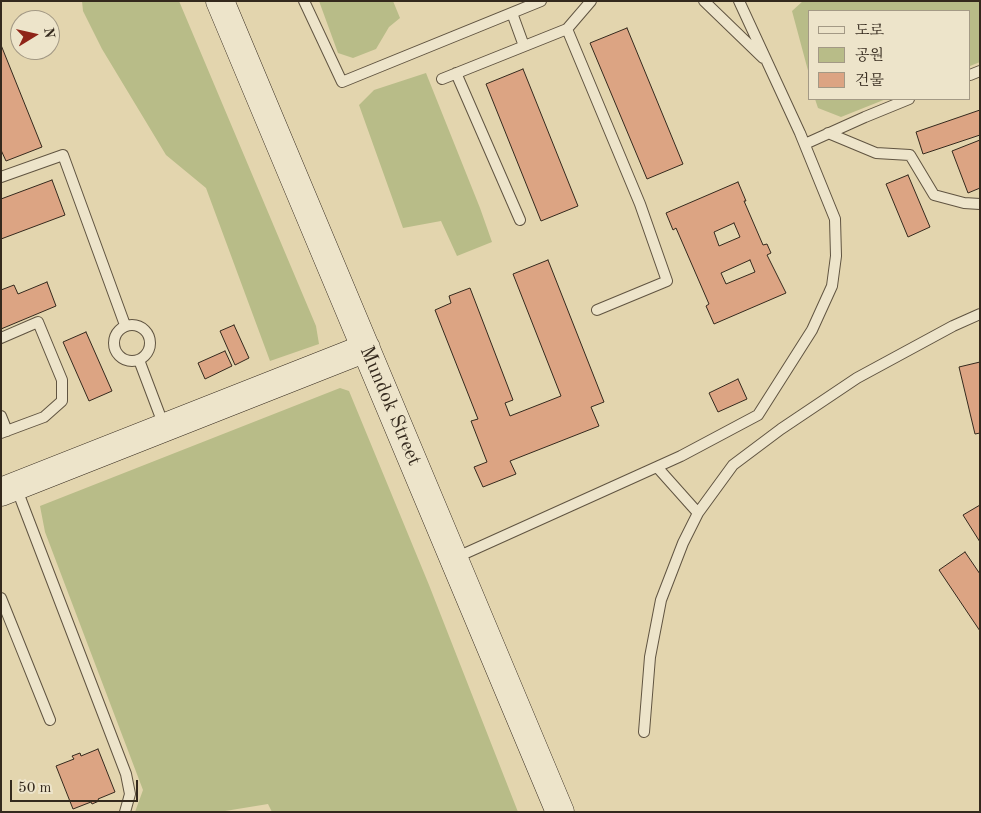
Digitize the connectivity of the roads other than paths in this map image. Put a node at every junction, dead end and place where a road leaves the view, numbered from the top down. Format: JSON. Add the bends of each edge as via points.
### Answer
{"nodes":[{"id":1,"x":220,"y":1,"type":"edge"},
{"id":2,"x":304,"y":1,"type":"edge"},
{"id":3,"x":541,"y":1,"type":"edge"},
{"id":4,"x":591,"y":1,"type":"edge"},
{"id":5,"x":704,"y":1,"type":"edge"},
{"id":6,"x":739,"y":1,"type":"edge"},
{"id":7,"x":512,"y":13,"type":"junction"},
{"id":8,"x":567,"y":29,"type":"junction"},
{"id":9,"x":524,"y":46,"type":"junction"},
{"id":10,"x":768,"y":62,"type":"junction"},
{"id":11,"x":456,"y":73,"type":"junction"},
{"id":12,"x":442,"y":79,"type":"dead end"},
{"id":13,"x":907,"y":100,"type":"edge"},
{"id":14,"x":828,"y":134,"type":"junction"},
{"id":15,"x":805,"y":144,"type":"junction"},
{"id":16,"x":1,"y":177,"type":"edge"},
{"id":17,"x":980,"y":204,"type":"edge"},
{"id":18,"x":520,"y":220,"type":"dead end"},
{"id":19,"x":597,"y":310,"type":"dead end"},
{"id":20,"x":980,"y":314,"type":"edge"},
{"id":21,"x":125,"y":326,"type":"junction"},
{"id":22,"x":1,"y":338,"type":"edge"},
{"id":23,"x":366,"y":348,"type":"junction"},
{"id":24,"x":139,"y":360,"type":"junction"},
{"id":25,"x":1,"y":416,"type":"edge"},
{"id":26,"x":165,"y":427,"type":"junction"},
{"id":27,"x":4,"y":432,"type":"edge"},
{"id":28,"x":656,"y":467,"type":"junction"},
{"id":29,"x":9,"y":489,"type":"edge"},
{"id":30,"x":698,"y":513,"type":"junction"},
{"id":31,"x":454,"y":559,"type":"junction"},
{"id":32,"x":1,"y":598,"type":"edge"},
{"id":33,"x":50,"y":720,"type":"dead end"},
{"id":34,"x":644,"y":732,"type":"dead end"},
{"id":35,"x":125,"y":812,"type":"edge"},
{"id":36,"x":560,"y":812,"type":"edge"}],
"edges":[{"from":1,"to":23,"type":"main road","name":"Mundok Street"},
{"from":2,"to":7,"type":"lane","via":[[342,82]]},
{"from":3,"to":7,"type":"lane"},
{"from":4,"to":8,"type":"lane"},
{"from":5,"to":10,"type":"lane"},
{"from":6,"to":10,"type":"lane"},
{"from":7,"to":9,"type":"lane"},
{"from":8,"to":9,"type":"lane"},
{"from":8,"to":19,"type":"lane","via":[[640,204],[667,281]]},
{"from":9,"to":11,"type":"lane"},
{"from":10,"to":15,"type":"lane"},
{"from":11,"to":12,"type":"lane"},
{"from":11,"to":18,"type":"lane"},
{"from":13,"to":14,"type":"lane"},
{"from":14,"to":15,"type":"lane"},
{"from":14,"to":17,"type":"lane","via":[[876,153],[910,155],[934,195]]},
{"from":15,"to":28,"type":"lane","via":[[836,219],[832,286],[812,330],[758,415]]},
{"from":16,"to":21,"type":"lane","via":[[63,155]]},
{"from":20,"to":30,"type":"lane","via":[[858,378],[782,429],[733,465]]},
{"from":21,"to":24,"type":"lane","via":[[114,340],[117,352],[127,360]]},
{"from":21,"to":24,"type":"lane","via":[[131,324],[143,328],[150,338],[149,351]]},
{"from":22,"to":27,"type":"lane","via":[[38,322],[62,380],[62,401],[44,416]]},
{"from":23,"to":26,"type":"main road"},
{"from":23,"to":31,"type":"main road","name":"Mundok Street"},
{"from":24,"to":26,"type":"lane"},
{"from":25,"to":27,"type":"lane"},
{"from":26,"to":29,"type":"main road"},
{"from":28,"to":30,"type":"lane"},
{"from":28,"to":31,"type":"lane"},
{"from":29,"to":35,"type":"lane","via":[[126,774],[130,794]]},
{"from":30,"to":34,"type":"lane","via":[[661,600],[650,657]]},
{"from":31,"to":36,"type":"main road","name":"Mundok Street"},
{"from":32,"to":33,"type":"lane"}]}
